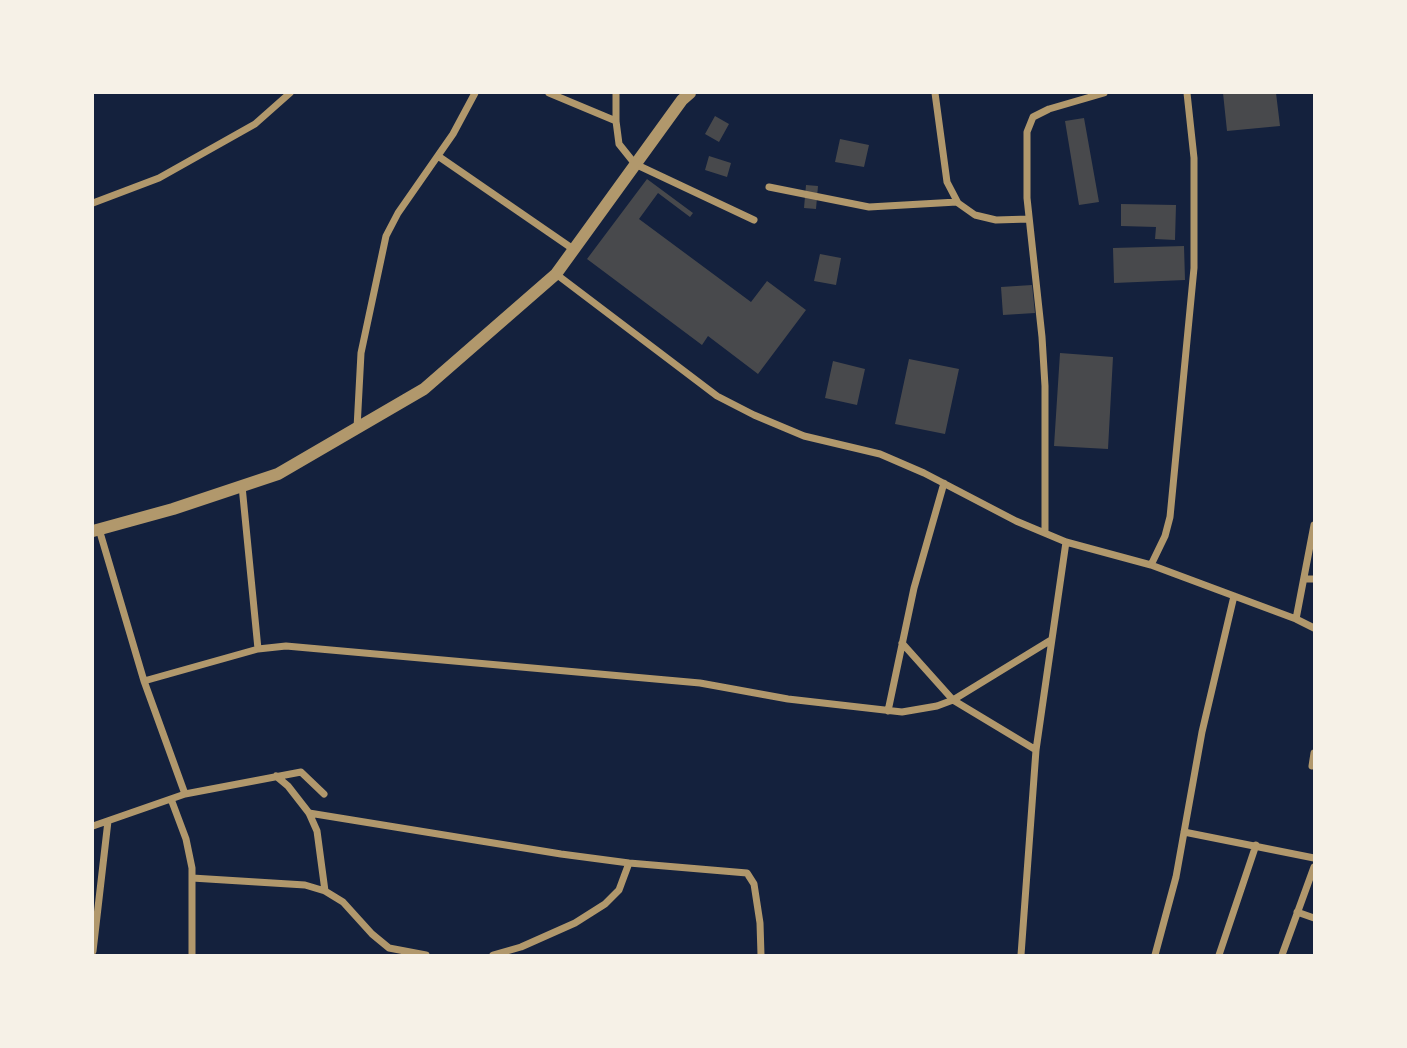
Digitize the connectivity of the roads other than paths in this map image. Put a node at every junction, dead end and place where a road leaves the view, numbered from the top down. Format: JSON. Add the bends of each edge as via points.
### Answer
{"nodes":[{"id":1,"x":290,"y":93,"type":"edge"},
{"id":2,"x":475,"y":93,"type":"edge"},
{"id":3,"x":550,"y":93,"type":"edge"},
{"id":4,"x":616,"y":93,"type":"edge"},
{"id":5,"x":690,"y":93,"type":"edge"},
{"id":6,"x":934,"y":93,"type":"edge"},
{"id":7,"x":1104,"y":93,"type":"edge"},
{"id":8,"x":1187,"y":93,"type":"edge"},
{"id":9,"x":616,"y":121,"type":"junction"},
{"id":10,"x":438,"y":156,"type":"junction"},
{"id":11,"x":635,"y":164,"type":"junction"},
{"id":12,"x":769,"y":187,"type":"dead end"},
{"id":13,"x":957,"y":202,"type":"junction"},
{"id":14,"x":93,"y":203,"type":"edge"},
{"id":15,"x":1029,"y":219,"type":"junction"},
{"id":16,"x":754,"y":220,"type":"dead end"},
{"id":17,"x":573,"y":249,"type":"junction"},
{"id":18,"x":556,"y":274,"type":"junction"},
{"id":19,"x":357,"y":428,"type":"junction"},
{"id":20,"x":944,"y":483,"type":"junction"},
{"id":21,"x":242,"y":486,"type":"junction"},
{"id":22,"x":1314,"y":524,"type":"edge"},
{"id":23,"x":96,"y":530,"type":"edge"},
{"id":24,"x":1045,"y":532,"type":"junction"},
{"id":25,"x":1066,"y":542,"type":"junction"},
{"id":26,"x":1151,"y":565,"type":"junction"},
{"id":27,"x":1304,"y":579,"type":"junction"},
{"id":28,"x":1314,"y":579,"type":"edge"},
{"id":29,"x":1234,"y":596,"type":"junction"},
{"id":30,"x":1296,"y":619,"type":"junction"},
{"id":31,"x":1314,"y":628,"type":"edge"},
{"id":32,"x":1051,"y":640,"type":"junction"},
{"id":33,"x":902,"y":643,"type":"junction"},
{"id":34,"x":258,"y":649,"type":"junction"},
{"id":35,"x":144,"y":681,"type":"junction"},
{"id":36,"x":953,"y":700,"type":"junction"},
{"id":37,"x":888,"y":711,"type":"junction"},
{"id":38,"x":1036,"y":750,"type":"junction"},
{"id":39,"x":1314,"y":753,"type":"edge"},
{"id":40,"x":1312,"y":766,"type":"dead end"},
{"id":41,"x":276,"y":776,"type":"junction"},
{"id":42,"x":185,"y":794,"type":"junction"},
{"id":43,"x":324,"y":794,"type":"dead end"},
{"id":44,"x":172,"y":799,"type":"junction"},
{"id":45,"x":309,"y":813,"type":"junction"},
{"id":46,"x":108,"y":821,"type":"junction"},
{"id":47,"x":93,"y":826,"type":"edge"},
{"id":48,"x":1184,"y":832,"type":"junction"},
{"id":49,"x":1256,"y":845,"type":"junction"},
{"id":50,"x":1314,"y":858,"type":"edge"},
{"id":51,"x":629,"y":863,"type":"junction"},
{"id":52,"x":1314,"y":867,"type":"edge"},
{"id":53,"x":192,"y":878,"type":"junction"},
{"id":54,"x":325,"y":891,"type":"junction"},
{"id":55,"x":1297,"y":912,"type":"junction"},
{"id":56,"x":1314,"y":918,"type":"edge"},
{"id":57,"x":93,"y":951,"type":"edge"},
{"id":58,"x":390,"y":951,"type":"edge"},
{"id":59,"x":192,"y":955,"type":"edge"},
{"id":60,"x":426,"y":955,"type":"edge"},
{"id":61,"x":493,"y":955,"type":"edge"},
{"id":62,"x":761,"y":955,"type":"edge"},
{"id":63,"x":1023,"y":955,"type":"edge"},
{"id":64,"x":1155,"y":955,"type":"edge"},
{"id":65,"x":1221,"y":955,"type":"edge"},
{"id":66,"x":1282,"y":955,"type":"edge"}],
"edges":[{"from":1,"to":14,"type":"street","via":[[255,124],[159,178]]},
{"from":2,"to":10,"type":"street"},
{"from":3,"to":9,"type":"street"},
{"from":4,"to":9,"type":"street"},
{"from":5,"to":11,"type":"street"},
{"from":6,"to":13,"type":"street","via":[[947,182]]},
{"from":7,"to":15,"type":"street","via":[[1033,117],[1026,157]]},
{"from":8,"to":26,"type":"street","via":[[1194,158],[1194,268],[1170,517]]},
{"from":9,"to":11,"type":"street","via":[[619,144]]},
{"from":10,"to":17,"type":"street"},
{"from":10,"to":19,"type":"street","via":[[386,236],[361,353]]},
{"from":11,"to":16,"type":"street"},
{"from":11,"to":17,"type":"street"},
{"from":12,"to":13,"type":"street","via":[[869,207]]},
{"from":13,"to":15,"type":"street","via":[[975,215]]},
{"from":15,"to":24,"type":"street","via":[[1045,386]]},
{"from":17,"to":18,"type":"street"},
{"from":18,"to":19,"type":"street","via":[[424,389]]},
{"from":18,"to":20,"type":"street","via":[[717,396],[804,436],[880,454]]},
{"from":19,"to":21,"type":"street","via":[[278,474]]},
{"from":20,"to":24,"type":"street"},
{"from":20,"to":33,"type":"street"},
{"from":21,"to":23,"type":"street"},
{"from":21,"to":34,"type":"street"},
{"from":22,"to":27,"type":"street"},
{"from":23,"to":35,"type":"street"},
{"from":24,"to":25,"type":"street"},
{"from":25,"to":26,"type":"street"},
{"from":25,"to":32,"type":"street"},
{"from":26,"to":29,"type":"street"},
{"from":27,"to":28,"type":"street"},
{"from":27,"to":30,"type":"street"},
{"from":29,"to":30,"type":"street"},
{"from":29,"to":48,"type":"street"},
{"from":30,"to":31,"type":"street"},
{"from":32,"to":36,"type":"street"},
{"from":32,"to":38,"type":"street"},
{"from":33,"to":36,"type":"street"},
{"from":33,"to":37,"type":"street"},
{"from":34,"to":35,"type":"street"},
{"from":34,"to":37,"type":"street","via":[[319,648],[700,683]]},
{"from":35,"to":42,"type":"street"},
{"from":36,"to":37,"type":"street"},
{"from":36,"to":38,"type":"street"},
{"from":38,"to":63,"type":"street"},
{"from":39,"to":40,"type":"street"},
{"from":41,"to":42,"type":"street"},
{"from":41,"to":43,"type":"street","via":[[301,772]]},
{"from":41,"to":45,"type":"street"},
{"from":42,"to":44,"type":"street"},
{"from":44,"to":46,"type":"street"},
{"from":44,"to":53,"type":"street","via":[[186,839]]},
{"from":45,"to":51,"type":"street"},
{"from":45,"to":54,"type":"street","via":[[317,831]]},
{"from":46,"to":47,"type":"street"},
{"from":46,"to":57,"type":"street"},
{"from":48,"to":49,"type":"street"},
{"from":48,"to":64,"type":"street"},
{"from":49,"to":50,"type":"street"},
{"from":49,"to":65,"type":"street"},
{"from":51,"to":61,"type":"street","via":[[619,890],[605,904],[575,923]]},
{"from":51,"to":62,"type":"street","via":[[747,873],[754,884]]},
{"from":52,"to":55,"type":"street"},
{"from":53,"to":54,"type":"street"},
{"from":53,"to":59,"type":"street"},
{"from":54,"to":58,"type":"street","via":[[343,902]]},
{"from":55,"to":56,"type":"street"},
{"from":55,"to":66,"type":"street"},
{"from":58,"to":60,"type":"street"}]}
